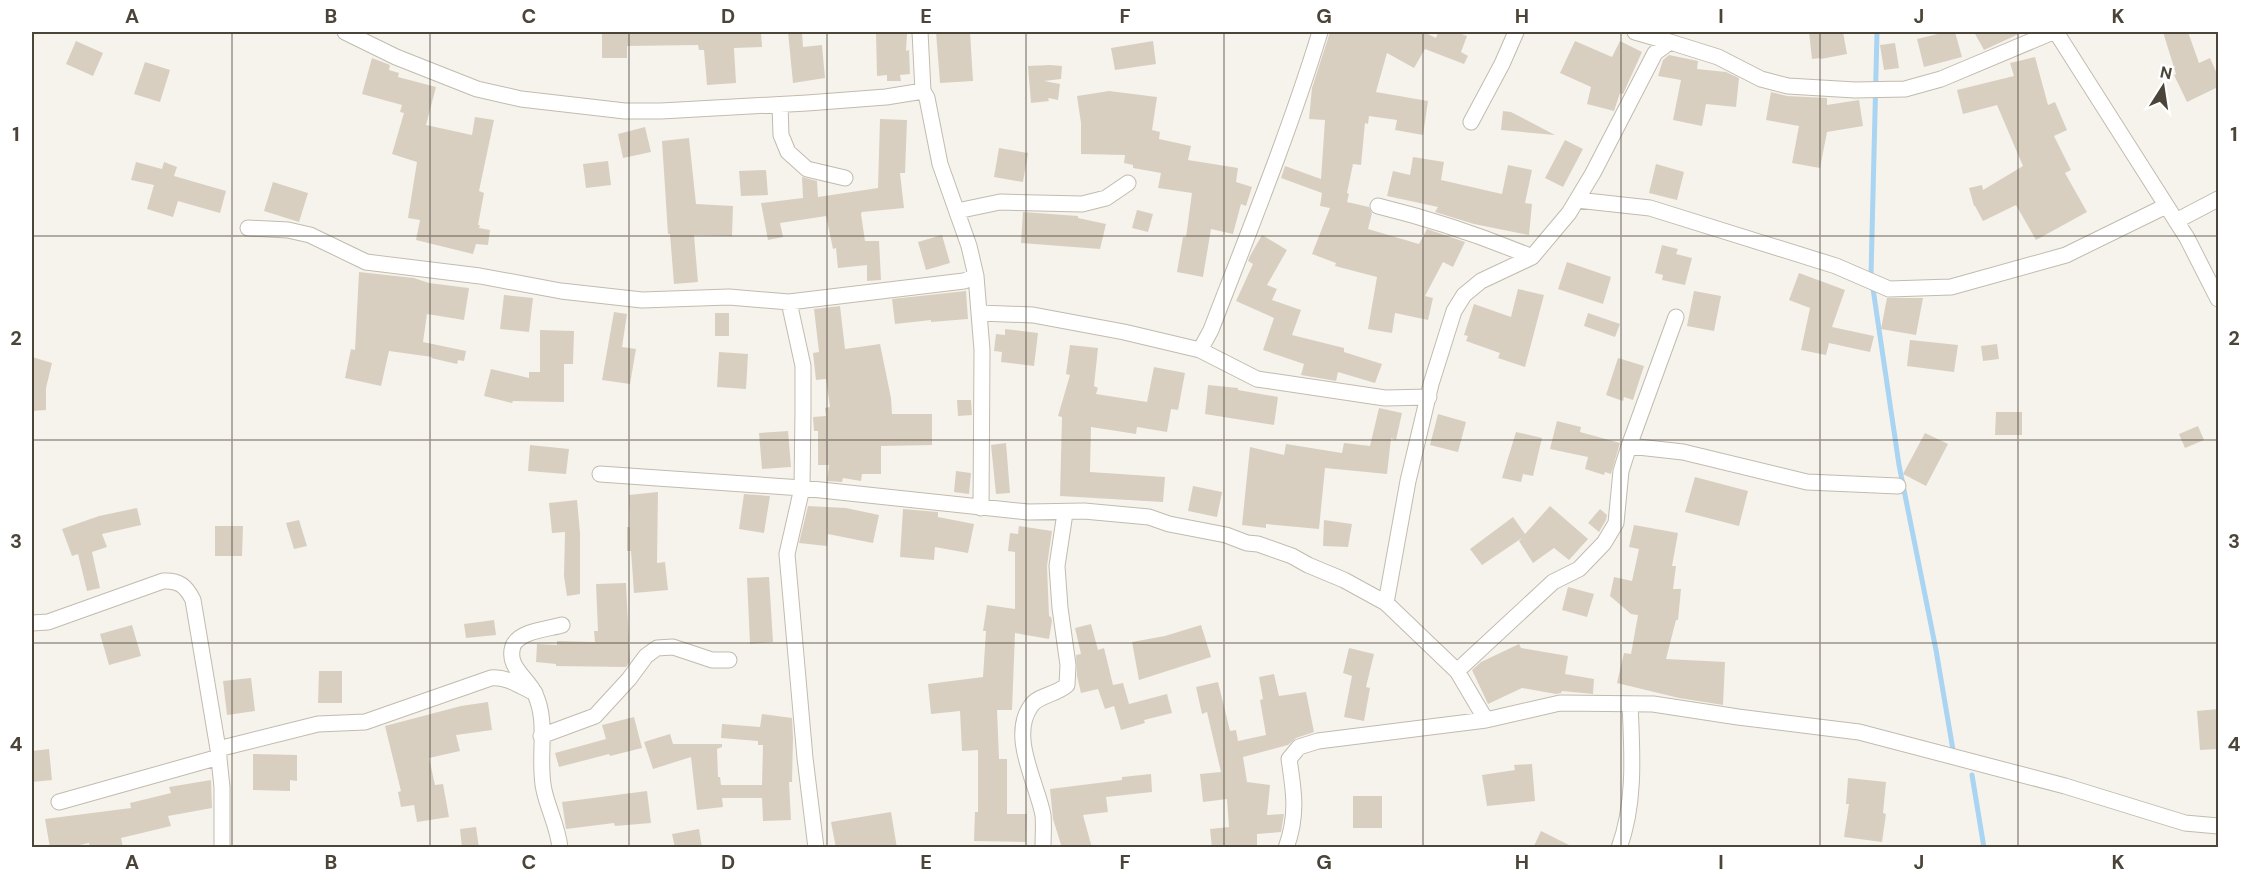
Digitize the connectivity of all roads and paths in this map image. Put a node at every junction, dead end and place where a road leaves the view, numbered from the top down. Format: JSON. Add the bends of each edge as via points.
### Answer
{"nodes":[{"id":1,"x":345,"y":32,"type":"edge"},
{"id":2,"x":920,"y":32,"type":"edge"},
{"id":3,"x":1320,"y":32,"type":"edge"},
{"id":4,"x":1516,"y":32,"type":"edge"},
{"id":5,"x":1635,"y":32,"type":"edge"},
{"id":6,"x":2055,"y":32,"type":"edge"},
{"id":7,"x":367,"y":37,"type":"edge"},
{"id":8,"x":1670,"y":42,"type":"junction"},
{"id":9,"x":923,"y":91,"type":"junction"},
{"id":10,"x":780,"y":105,"type":"junction"},
{"id":11,"x":1471,"y":122,"type":"dead end"},
{"id":12,"x":845,"y":178,"type":"dead end"},
{"id":13,"x":1128,"y":183,"type":"dead end"},
{"id":14,"x":2218,"y":199,"type":"edge"},
{"id":15,"x":1577,"y":200,"type":"junction"},
{"id":16,"x":1378,"y":206,"type":"dead end"},
{"id":17,"x":2166,"y":206,"type":"junction"},
{"id":18,"x":957,"y":212,"type":"junction"},
{"id":19,"x":2176,"y":221,"type":"junction"},
{"id":20,"x":248,"y":228,"type":"dead end"},
{"id":21,"x":1532,"y":257,"type":"junction"},
{"id":22,"x":976,"y":276,"type":"junction"},
{"id":23,"x":2218,"y":299,"type":"edge"},
{"id":24,"x":789,"y":302,"type":"junction"},
{"id":25,"x":980,"y":313,"type":"junction"},
{"id":26,"x":1676,"y":317,"type":"dead end"},
{"id":27,"x":1200,"y":351,"type":"junction"},
{"id":28,"x":1429,"y":397,"type":"junction"},
{"id":29,"x":1629,"y":446,"type":"junction"},
{"id":30,"x":600,"y":474,"type":"dead end"},
{"id":31,"x":1898,"y":486,"type":"dead end"},
{"id":32,"x":802,"y":488,"type":"junction"},
{"id":33,"x":981,"y":508,"type":"junction"},
{"id":34,"x":1065,"y":513,"type":"junction"},
{"id":35,"x":1386,"y":603,"type":"junction"},
{"id":36,"x":32,"y":622,"type":"edge"},
{"id":37,"x":562,"y":625,"type":"dead end"},
{"id":38,"x":729,"y":660,"type":"dead end"},
{"id":39,"x":1457,"y":672,"type":"junction"},
{"id":40,"x":535,"y":693,"type":"junction"},
{"id":41,"x":1630,"y":704,"type":"junction"},
{"id":42,"x":1486,"y":720,"type":"junction"},
{"id":43,"x":541,"y":736,"type":"junction"},
{"id":44,"x":219,"y":753,"type":"junction"},
{"id":45,"x":59,"y":802,"type":"dead end"},
{"id":46,"x":2218,"y":826,"type":"edge"},
{"id":47,"x":222,"y":848,"type":"edge"},
{"id":48,"x":560,"y":848,"type":"edge"},
{"id":49,"x":816,"y":848,"type":"edge"},
{"id":50,"x":1043,"y":848,"type":"edge"},
{"id":51,"x":1286,"y":848,"type":"edge"},
{"id":52,"x":1619,"y":848,"type":"edge"}],
"edges":[{"from":1,"to":7,"type":"street"},
{"from":2,"to":9,"type":"street"},
{"from":3,"to":27,"type":"street","via":[[1269,180]]},
{"from":4,"to":11,"type":"street"},
{"from":5,"to":8,"type":"street"},
{"from":6,"to":8,"type":"street","via":[[1941,79],[1905,89],[1788,86],[1761,80],[1718,57]]},
{"from":6,"to":17,"type":"street"},
{"from":7,"to":10,"type":"street","via":[[396,57],[477,89],[521,99],[624,111]]},
{"from":8,"to":15,"type":"street","via":[[1655,52]]},
{"from":9,"to":10,"type":"street"},
{"from":9,"to":18,"type":"street","via":[[940,164]]},
{"from":10,"to":12,"type":"street","via":[[781,135],[788,152],[807,169]]},
{"from":13,"to":18,"type":"street","via":[[1106,198],[1082,204],[1000,202]]},
{"from":14,"to":19,"type":"street"},
{"from":15,"to":17,"type":"street","via":[[1650,208],[1836,266],[1889,289],[1951,287],[2066,255]]},
{"from":15,"to":21,"type":"street"},
{"from":16,"to":21,"type":"street","via":[[1494,241]]},
{"from":17,"to":19,"type":"street"},
{"from":18,"to":22,"type":"street"},
{"from":19,"to":23,"type":"street"},
{"from":20,"to":24,"type":"street","via":[[310,235],[366,261],[561,291],[642,300],[729,297]]},
{"from":21,"to":28,"type":"street","via":[[1481,281],[1464,295],[1454,311]]},
{"from":22,"to":24,"type":"street","via":[[964,281]]},
{"from":22,"to":25,"type":"street"},
{"from":24,"to":32,"type":"street","via":[[803,366]]},
{"from":25,"to":27,"type":"street","via":[[1033,315]]},
{"from":25,"to":33,"type":"street"},
{"from":26,"to":29,"type":"street"},
{"from":27,"to":28,"type":"street","via":[[1257,379],[1385,398]]},
{"from":28,"to":35,"type":"street","via":[[1408,481]]},
{"from":29,"to":31,"type":"street","via":[[1683,452],[1807,482]]},
{"from":29,"to":39,"type":"street","via":[[1621,471],[1616,523],[1604,543],[1579,569],[1553,582]]},
{"from":30,"to":32,"type":"street"},
{"from":32,"to":33,"type":"street"},
{"from":32,"to":49,"type":"street","via":[[787,554]]},
{"from":33,"to":34,"type":"street"},
{"from":34,"to":35,"type":"street","via":[[1149,517],[1226,535],[1292,556]]},
{"from":34,"to":50,"type":"street","via":[[1057,566],[1067,686],[1039,699],[1023,724],[1024,748],[1043,816]]},
{"from":35,"to":39,"type":"street"},
{"from":36,"to":44,"type":"street","via":[[48,622],[163,581],[181,584],[194,600]]},
{"from":37,"to":40,"type":"street","via":[[520,637],[514,644],[512,660]]},
{"from":38,"to":43,"type":"street","via":[[712,660],[673,647],[657,648],[595,716]]},
{"from":39,"to":42,"type":"street"},
{"from":40,"to":43,"type":"street"},
{"from":40,"to":44,"type":"street","via":[[508,680],[491,678],[365,722],[318,724]]},
{"from":41,"to":42,"type":"street","via":[[1560,703]]},
{"from":41,"to":46,"type":"street","via":[[1859,732],[2066,786],[2185,823]]},
{"from":41,"to":52,"type":"street","via":[[1631,776]]},
{"from":42,"to":51,"type":"street","via":[[1318,741],[1299,747],[1289,759],[1295,804]]},
{"from":43,"to":48,"type":"street","via":[[543,788]]},
{"from":44,"to":45,"type":"street"},
{"from":44,"to":47,"type":"street"}]}
